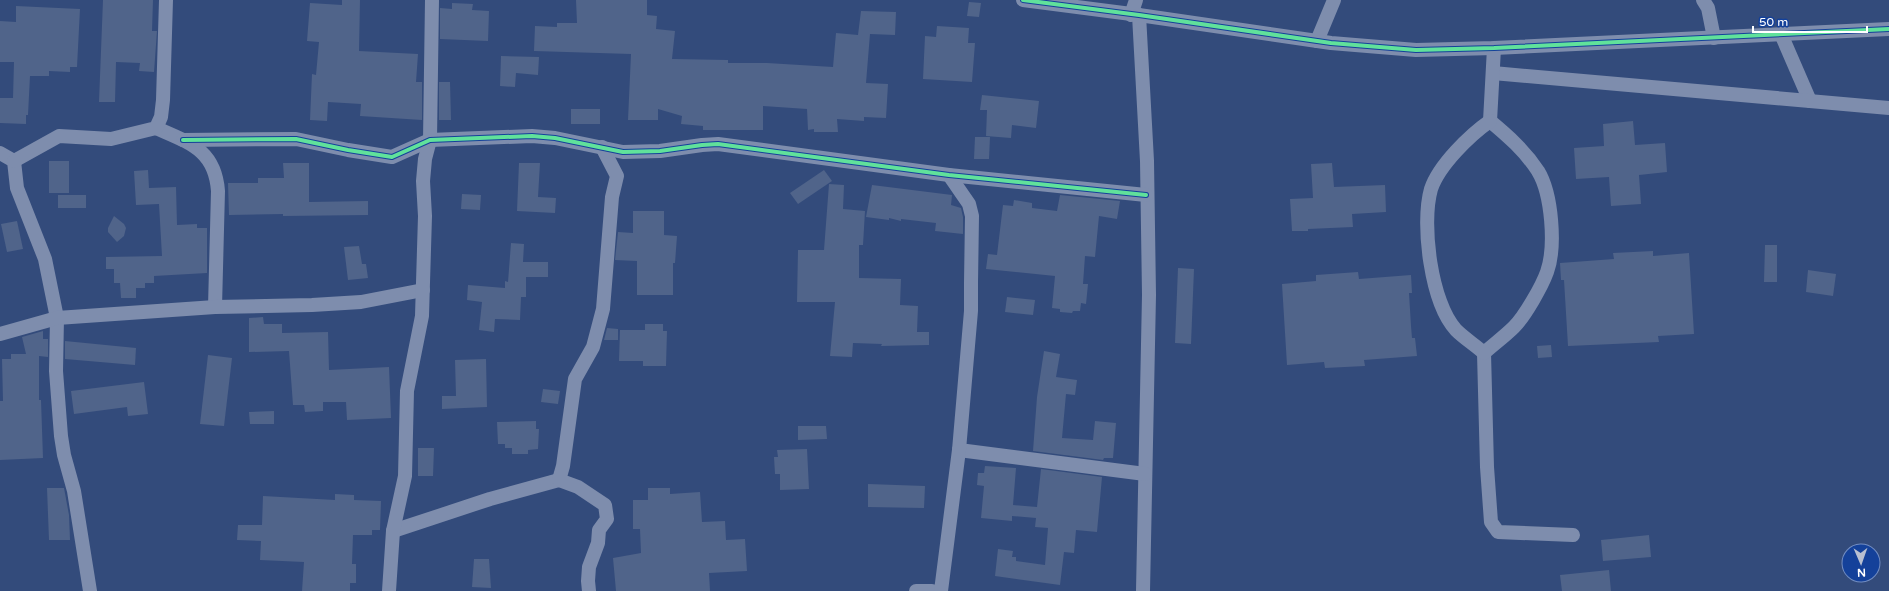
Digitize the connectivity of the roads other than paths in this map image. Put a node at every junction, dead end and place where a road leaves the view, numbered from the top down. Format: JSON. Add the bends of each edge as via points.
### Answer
{"nodes":[{"id":1,"x":166,"y":0,"type":"edge"},
{"id":2,"x":432,"y":0,"type":"edge"},
{"id":3,"x":1022,"y":0,"type":"edge"},
{"id":4,"x":1136,"y":0,"type":"edge"},
{"id":5,"x":1334,"y":0,"type":"edge"},
{"id":6,"x":1704,"y":0,"type":"edge"},
{"id":7,"x":1135,"y":15,"type":"junction"},
{"id":8,"x":1889,"y":29,"type":"edge"},
{"id":9,"x":1781,"y":34,"type":"junction"},
{"id":10,"x":1714,"y":38,"type":"junction"},
{"id":11,"x":1317,"y":41,"type":"junction"},
{"id":12,"x":1494,"y":48,"type":"junction"},
{"id":13,"x":1493,"y":73,"type":"junction"},
{"id":14,"x":1810,"y":101,"type":"junction"},
{"id":15,"x":1889,"y":108,"type":"edge"},
{"id":16,"x":1490,"y":121,"type":"junction"},
{"id":17,"x":156,"y":128,"type":"junction"},
{"id":18,"x":183,"y":140,"type":"junction"},
{"id":19,"x":430,"y":140,"type":"junction"},
{"id":20,"x":602,"y":147,"type":"junction"},
{"id":21,"x":0,"y":153,"type":"edge"},
{"id":22,"x":14,"y":161,"type":"junction"},
{"id":23,"x":949,"y":175,"type":"junction"},
{"id":24,"x":1146,"y":195,"type":"junction"},
{"id":25,"x":422,"y":290,"type":"junction"},
{"id":26,"x":215,"y":307,"type":"junction"},
{"id":27,"x":57,"y":318,"type":"junction"},
{"id":28,"x":0,"y":334,"type":"edge"},
{"id":29,"x":1484,"y":353,"type":"junction"},
{"id":30,"x":959,"y":450,"type":"junction"},
{"id":31,"x":1145,"y":474,"type":"junction"},
{"id":32,"x":559,"y":480,"type":"junction"},
{"id":33,"x":393,"y":530,"type":"junction"},
{"id":34,"x":1573,"y":535,"type":"dead end"},
{"id":35,"x":90,"y":591,"type":"edge"},
{"id":36,"x":389,"y":591,"type":"edge"},
{"id":37,"x":590,"y":591,"type":"edge"},
{"id":38,"x":916,"y":591,"type":"edge"},
{"id":39,"x":932,"y":591,"type":"edge"},
{"id":40,"x":941,"y":591,"type":"edge"},
{"id":41,"x":1143,"y":591,"type":"edge"}],
"edges":[{"from":1,"to":17,"type":"street","via":[[163,100],[161,117]]},
{"from":2,"to":19,"type":"street"},
{"from":3,"to":7,"type":"street"},
{"from":4,"to":7,"type":"street"},
{"from":5,"to":11,"type":"street"},
{"from":6,"to":10,"type":"street"},
{"from":7,"to":11,"type":"street"},
{"from":7,"to":24,"type":"street","via":[[1147,161]]},
{"from":8,"to":9,"type":"street"},
{"from":9,"to":10,"type":"street"},
{"from":9,"to":14,"type":"street"},
{"from":10,"to":12,"type":"street"},
{"from":11,"to":12,"type":"street","via":[[1416,50]]},
{"from":12,"to":13,"type":"street"},
{"from":13,"to":14,"type":"street"},
{"from":13,"to":16,"type":"street"},
{"from":14,"to":15,"type":"street"},
{"from":16,"to":29,"type":"street","via":[[1475,132],[1441,172],[1431,189],[1428,217],[1428,246],[1435,287],[1443,311],[1456,330]]},
{"from":16,"to":29,"type":"street","via":[[1516,142],[1538,172],[1546,190],[1550,213],[1550,250],[1547,272],[1537,293],[1515,326]]},
{"from":17,"to":18,"type":"street"},
{"from":17,"to":22,"type":"street","via":[[110,139],[59,136]]},
{"from":18,"to":19,"type":"street","via":[[296,139],[392,157]]},
{"from":18,"to":26,"type":"street","via":[[201,152],[213,165],[217,177]]},
{"from":19,"to":20,"type":"street","via":[[532,136]]},
{"from":19,"to":25,"type":"street","via":[[423,171],[425,216]]},
{"from":20,"to":23,"type":"street","via":[[623,152],[645,152],[718,144]]},
{"from":20,"to":32,"type":"street","via":[[617,176],[612,198],[605,296],[593,347],[575,379]]},
{"from":21,"to":22,"type":"street"},
{"from":22,"to":27,"type":"street","via":[[16,188],[45,259]]},
{"from":23,"to":24,"type":"street"},
{"from":23,"to":30,"type":"street","via":[[969,204],[972,216],[971,311]]},
{"from":24,"to":31,"type":"street","via":[[1149,295]]},
{"from":25,"to":26,"type":"street","via":[[361,302]]},
{"from":25,"to":33,"type":"street","via":[[420,330],[407,391],[405,476]]},
{"from":26,"to":27,"type":"street"},
{"from":27,"to":28,"type":"street"},
{"from":27,"to":35,"type":"street","via":[[56,372],[61,436],[74,490]]},
{"from":29,"to":34,"type":"street","via":[[1491,522],[1498,532]]},
{"from":30,"to":31,"type":"street"},
{"from":30,"to":40,"type":"street"},
{"from":31,"to":41,"type":"street"},
{"from":32,"to":33,"type":"street"},
{"from":32,"to":37,"type":"street","via":[[578,487],[605,505],[607,519],[599,530],[598,543],[589,568]]},
{"from":33,"to":36,"type":"street"},
{"from":38,"to":39,"type":"street"}]}
